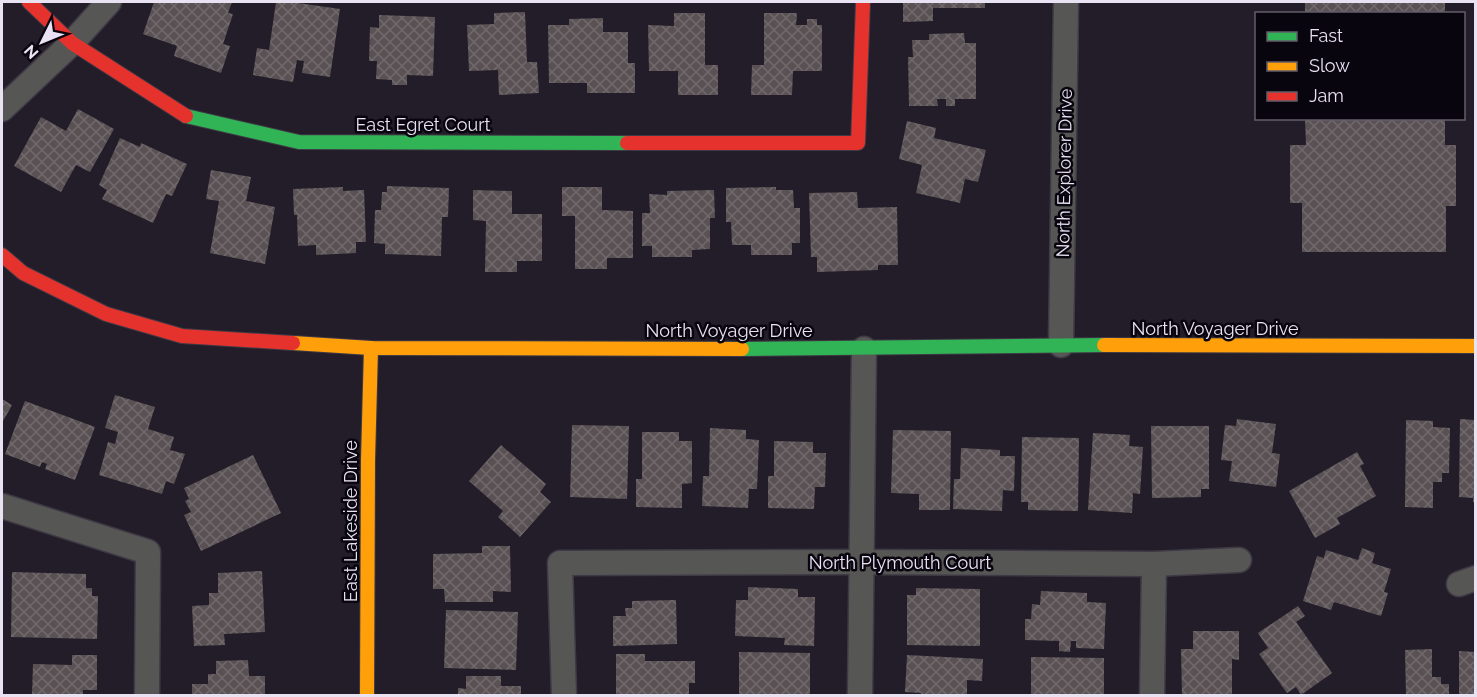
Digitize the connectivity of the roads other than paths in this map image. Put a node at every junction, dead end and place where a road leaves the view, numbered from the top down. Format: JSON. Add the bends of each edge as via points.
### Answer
{"nodes":[{"id":1,"x":29,"y":2,"type":"edge"},
{"id":2,"x":109,"y":2,"type":"edge"},
{"id":3,"x":863,"y":2,"type":"edge"},
{"id":4,"x":1066,"y":2,"type":"edge"},
{"id":5,"x":72,"y":43,"type":"junction"},
{"id":6,"x":2,"y":110,"type":"edge"},
{"id":7,"x":2,"y":255,"type":"edge"},
{"id":8,"x":1061,"y":345,"type":"junction"},
{"id":9,"x":1476,"y":346,"type":"edge"},
{"id":10,"x":371,"y":348,"type":"junction"},
{"id":11,"x":864,"y":349,"type":"junction"},
{"id":12,"x":2,"y":506,"type":"edge"},
{"id":13,"x":1239,"y":560,"type":"dead end"},
{"id":14,"x":862,"y":562,"type":"junction"},
{"id":15,"x":1154,"y":564,"type":"junction"},
{"id":16,"x":147,"y":696,"type":"edge"},
{"id":17,"x":367,"y":696,"type":"edge"},
{"id":18,"x":564,"y":696,"type":"edge"},
{"id":19,"x":860,"y":696,"type":"edge"},
{"id":20,"x":1152,"y":696,"type":"edge"}],
"edges":[{"from":1,"to":5,"type":"street","name":"East Egret Court"},
{"from":2,"to":5,"type":"street"},
{"from":3,"to":5,"type":"street","name":"East Egret Court","via":[[858,143],[299,142],[186,116]]},
{"from":4,"to":8,"type":"street","name":"North Explorer Drive"},
{"from":5,"to":6,"type":"street"},
{"from":7,"to":10,"type":"street","name":"North Voyager Drive","via":[[22,273],[105,314],[182,336]]},
{"from":8,"to":9,"type":"street","name":"North Voyager Drive"},
{"from":8,"to":11,"type":"street","name":"North Voyager Drive"},
{"from":10,"to":11,"type":"street","name":"North Voyager Drive"},
{"from":10,"to":17,"type":"street","name":"East Lakeside Drive"},
{"from":11,"to":14,"type":"street"},
{"from":12,"to":16,"type":"street","via":[[148,552]]},
{"from":13,"to":15,"type":"street","name":"North Plymouth Court"},
{"from":14,"to":15,"type":"street","name":"North Plymouth Court"},
{"from":14,"to":18,"type":"street","name":"North Plymouth Court","via":[[560,563]]},
{"from":14,"to":19,"type":"street"},
{"from":15,"to":20,"type":"street"}]}
